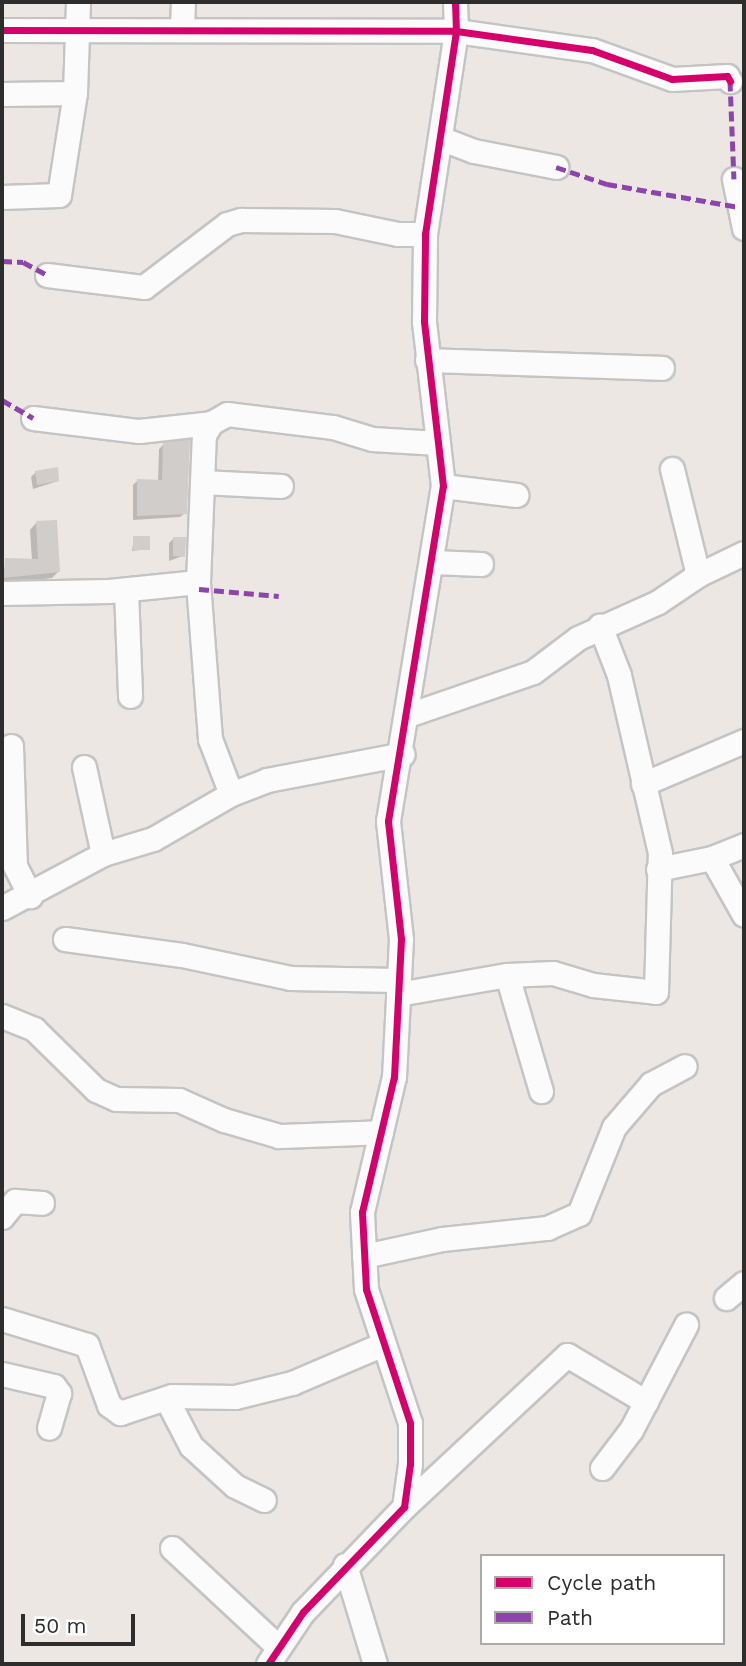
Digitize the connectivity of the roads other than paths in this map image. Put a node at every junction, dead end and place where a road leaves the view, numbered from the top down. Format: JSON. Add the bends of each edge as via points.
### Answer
{"nodes":[{"id":1,"x":78,"y":2,"type":"edge"},
{"id":2,"x":183,"y":2,"type":"edge"},
{"id":3,"x":455,"y":2,"type":"edge"},
{"id":4,"x":182,"y":29,"type":"junction"},
{"id":5,"x":2,"y":30,"type":"edge"},
{"id":6,"x":456,"y":31,"type":"junction"},
{"id":7,"x":77,"y":33,"type":"junction"},
{"id":8,"x":730,"y":81,"type":"dead end"},
{"id":9,"x":75,"y":93,"type":"junction"},
{"id":10,"x":2,"y":94,"type":"edge"},
{"id":11,"x":440,"y":138,"type":"junction"},
{"id":12,"x":556,"y":167,"type":"dead end"},
{"id":13,"x":734,"y":179,"type":"dead end"},
{"id":14,"x":2,"y":197,"type":"edge"},
{"id":15,"x":744,"y":228,"type":"edge"},
{"id":16,"x":425,"y":234,"type":"junction"},
{"id":17,"x":47,"y":275,"type":"dead end"},
{"id":18,"x":427,"y":360,"type":"junction"},
{"id":19,"x":662,"y":368,"type":"dead end"},
{"id":20,"x":33,"y":418,"type":"dead end"},
{"id":21,"x":211,"y":423,"type":"junction"},
{"id":22,"x":438,"y":443,"type":"junction"},
{"id":23,"x":672,"y":469,"type":"dead end"},
{"id":24,"x":202,"y":482,"type":"junction"},
{"id":25,"x":281,"y":486,"type":"dead end"},
{"id":26,"x":443,"y":486,"type":"junction"},
{"id":27,"x":516,"y":495,"type":"dead end"},
{"id":28,"x":744,"y":553,"type":"edge"},
{"id":29,"x":432,"y":562,"type":"junction"},
{"id":30,"x":481,"y":564,"type":"dead end"},
{"id":31,"x":698,"y":575,"type":"junction"},
{"id":32,"x":198,"y":582,"type":"junction"},
{"id":33,"x":126,"y":590,"type":"junction"},
{"id":34,"x":2,"y":593,"type":"edge"},
{"id":35,"x":600,"y":626,"type":"junction"},
{"id":36,"x":130,"y":696,"type":"dead end"},
{"id":37,"x":408,"y":715,"type":"junction"},
{"id":38,"x":744,"y":741,"type":"edge"},
{"id":39,"x":11,"y":746,"type":"dead end"},
{"id":40,"x":403,"y":754,"type":"junction"},
{"id":41,"x":84,"y":767,"type":"dead end"},
{"id":42,"x":643,"y":784,"type":"junction"},
{"id":43,"x":230,"y":794,"type":"junction"},
{"id":44,"x":744,"y":845,"type":"edge"},
{"id":45,"x":103,"y":854,"type":"junction"},
{"id":46,"x":712,"y":858,"type":"junction"},
{"id":47,"x":658,"y":869,"type":"junction"},
{"id":48,"x":30,"y":896,"type":"junction"},
{"id":49,"x":2,"y":908,"type":"edge"},
{"id":50,"x":744,"y":915,"type":"edge"},
{"id":51,"x":65,"y":939,"type":"dead end"},
{"id":52,"x":507,"y":975,"type":"junction"},
{"id":53,"x":399,"y":987,"type":"junction"},
{"id":54,"x":2,"y":1016,"type":"edge"},
{"id":55,"x":685,"y":1066,"type":"dead end"},
{"id":56,"x":541,"y":1091,"type":"dead end"},
{"id":57,"x":381,"y":1132,"type":"junction"},
{"id":58,"x":42,"y":1203,"type":"dead end"},
{"id":59,"x":2,"y":1217,"type":"edge"},
{"id":60,"x":364,"y":1256,"type":"junction"},
{"id":61,"x":744,"y":1283,"type":"edge"},
{"id":62,"x":726,"y":1298,"type":"dead end"},
{"id":63,"x":2,"y":1319,"type":"edge"},
{"id":64,"x":686,"y":1325,"type":"dead end"},
{"id":65,"x":380,"y":1345,"type":"junction"},
{"id":66,"x":2,"y":1374,"type":"edge"},
{"id":67,"x":166,"y":1398,"type":"junction"},
{"id":68,"x":646,"y":1402,"type":"junction"},
{"id":69,"x":49,"y":1428,"type":"dead end"},
{"id":70,"x":602,"y":1468,"type":"dead end"},
{"id":71,"x":264,"y":1500,"type":"dead end"},
{"id":72,"x":404,"y":1507,"type":"junction"},
{"id":73,"x":172,"y":1548,"type":"dead end"},
{"id":74,"x":345,"y":1565,"type":"junction"},
{"id":75,"x":272,"y":1655,"type":"edge"},
{"id":76,"x":375,"y":1664,"type":"edge"}],
"edges":[{"from":1,"to":7,"type":"street"},
{"from":2,"to":4,"type":"street"},
{"from":3,"to":6,"type":"street"},
{"from":4,"to":6,"type":"street"},
{"from":4,"to":7,"type":"street"},
{"from":5,"to":7,"type":"street"},
{"from":6,"to":8,"type":"street","via":[[592,50],[672,79],[727,76]]},
{"from":6,"to":11,"type":"street"},
{"from":7,"to":9,"type":"street"},
{"from":9,"to":10,"type":"street"},
{"from":9,"to":14,"type":"street","via":[[59,195]]},
{"from":11,"to":12,"type":"street","via":[[474,151]]},
{"from":11,"to":16,"type":"street"},
{"from":13,"to":15,"type":"street"},
{"from":16,"to":17,"type":"street","via":[[398,234],[335,221],[241,220],[227,224],[144,287]]},
{"from":16,"to":18,"type":"street"},
{"from":18,"to":19,"type":"street"},
{"from":18,"to":22,"type":"street"},
{"from":20,"to":21,"type":"street","via":[[139,431]]},
{"from":21,"to":22,"type":"street","via":[[227,414],[333,427],[372,439]]},
{"from":21,"to":24,"type":"street","via":[[204,435]]},
{"from":22,"to":26,"type":"street"},
{"from":23,"to":31,"type":"street"},
{"from":24,"to":25,"type":"street"},
{"from":24,"to":32,"type":"street"},
{"from":26,"to":27,"type":"street"},
{"from":26,"to":29,"type":"street"},
{"from":28,"to":31,"type":"street"},
{"from":29,"to":30,"type":"street"},
{"from":29,"to":37,"type":"street"},
{"from":31,"to":35,"type":"street","via":[[658,602]]},
{"from":32,"to":33,"type":"street"},
{"from":32,"to":43,"type":"street","via":[[210,739]]},
{"from":33,"to":34,"type":"street"},
{"from":33,"to":36,"type":"street"},
{"from":35,"to":37,"type":"street","via":[[533,672]]},
{"from":35,"to":42,"type":"street","via":[[619,675]]},
{"from":37,"to":40,"type":"street"},
{"from":38,"to":42,"type":"street"},
{"from":39,"to":48,"type":"street","via":[[14,858]]},
{"from":40,"to":43,"type":"street","via":[[268,780]]},
{"from":40,"to":53,"type":"street","via":[[388,821],[401,939]]},
{"from":41,"to":45,"type":"street"},
{"from":42,"to":47,"type":"street","via":[[660,853]]},
{"from":43,"to":45,"type":"street","via":[[153,839]]},
{"from":44,"to":46,"type":"street"},
{"from":45,"to":48,"type":"street"},
{"from":46,"to":47,"type":"street"},
{"from":46,"to":50,"type":"street"},
{"from":47,"to":52,"type":"street","via":[[656,992],[593,985],[553,973]]},
{"from":48,"to":49,"type":"street"},
{"from":51,"to":53,"type":"street","via":[[182,955],[289,978]]},
{"from":52,"to":53,"type":"street"},
{"from":52,"to":56,"type":"street"},
{"from":53,"to":57,"type":"street","via":[[394,1077]]},
{"from":54,"to":57,"type":"street","via":[[34,1029],[96,1090],[116,1099],[179,1100],[224,1121],[279,1136]]},
{"from":55,"to":60,"type":"street","via":[[651,1084],[614,1127],[579,1214],[547,1228],[442,1239]]},
{"from":57,"to":60,"type":"street","via":[[362,1212]]},
{"from":58,"to":59,"type":"street","via":[[15,1201]]},
{"from":60,"to":65,"type":"street","via":[[366,1289]]},
{"from":61,"to":62,"type":"street"},
{"from":63,"to":67,"type":"street","via":[[87,1345],[109,1405],[120,1413]]},
{"from":64,"to":68,"type":"street"},
{"from":65,"to":67,"type":"street","via":[[292,1383],[235,1397],[185,1394]]},
{"from":65,"to":72,"type":"street","via":[[410,1423]]},
{"from":66,"to":69,"type":"street","via":[[54,1387],[59,1393]]},
{"from":67,"to":71,"type":"street","via":[[191,1446],[235,1486]]},
{"from":68,"to":70,"type":"street"},
{"from":68,"to":72,"type":"street","via":[[567,1355]]},
{"from":72,"to":74,"type":"street"},
{"from":73,"to":75,"type":"street"},
{"from":74,"to":75,"type":"street"},
{"from":74,"to":76,"type":"street"}]}
